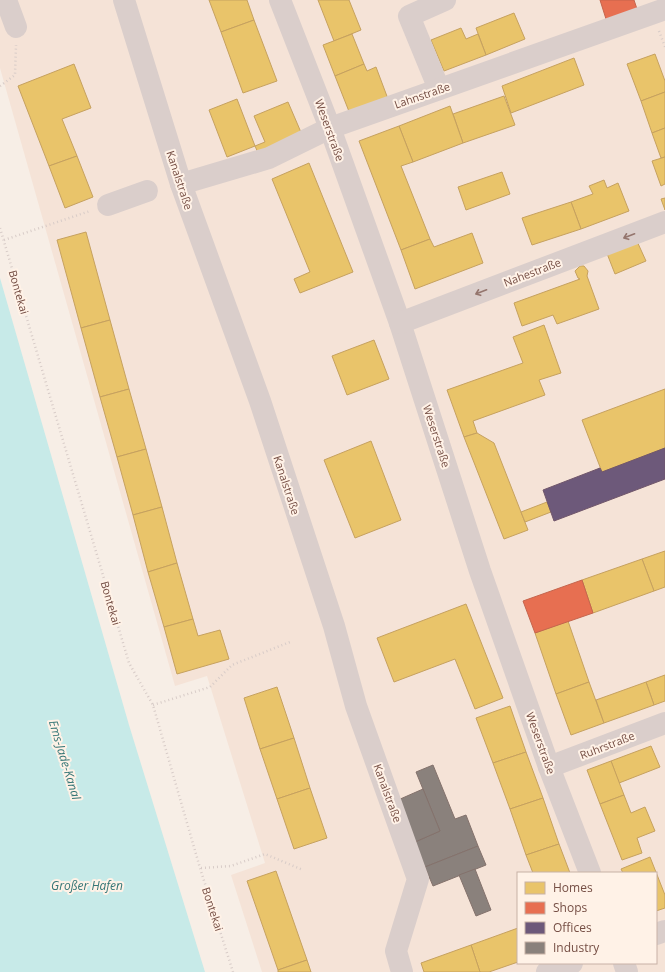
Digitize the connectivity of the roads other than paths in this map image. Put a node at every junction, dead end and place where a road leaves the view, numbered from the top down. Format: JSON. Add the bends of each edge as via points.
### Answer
{"nodes":[{"id":1,"x":6,"y":0,"type":"edge"},
{"id":2,"x":124,"y":0,"type":"edge"},
{"id":3,"x":280,"y":0,"type":"edge"},
{"id":4,"x":445,"y":0,"type":"edge"},
{"id":5,"x":664,"y":0,"type":"edge"},
{"id":6,"x":665,"y":4,"type":"edge"},
{"id":7,"x":665,"y":10,"type":"edge"},
{"id":8,"x":16,"y":27,"type":"road end"},
{"id":9,"x":439,"y":89,"type":"junction"},
{"id":10,"x":330,"y":128,"type":"junction"},
{"id":11,"x":181,"y":184,"type":"junction"},
{"id":12,"x":147,"y":191,"type":"dead end"},
{"id":13,"x":108,"y":206,"type":"road end"},
{"id":14,"x":665,"y":222,"type":"edge"},
{"id":15,"x":400,"y":323,"type":"junction"},
{"id":16,"x":665,"y":723,"type":"edge"},
{"id":17,"x":549,"y":767,"type":"junction"},
{"id":18,"x":590,"y":872,"type":"edge"},
{"id":19,"x":569,"y":964,"type":"edge"},
{"id":20,"x":402,"y":972,"type":"edge"},
{"id":21,"x":547,"y":972,"type":"edge"}],
"edges":[{"from":1,"to":8,"type":"street"},
{"from":2,"to":11,"type":"street","name":"Kanalstraße"},
{"from":3,"to":10,"type":"street","name":"Weserstraße"},
{"from":4,"to":9,"type":"street","via":[[409,16]]},
{"from":5,"to":6,"type":"street"},
{"from":7,"to":9,"type":"street","name":"Lahnstraße"},
{"from":9,"to":10,"type":"street","name":"Lahnstraße"},
{"from":10,"to":11,"type":"street","name":"Lahnstraße","via":[[269,158]]},
{"from":10,"to":15,"type":"street","name":"Weserstraße"},
{"from":11,"to":20,"type":"street","name":"Kanalstraße","via":[[260,401],[334,626],[356,706],[418,879],[396,951]]},
{"from":12,"to":13,"type":"street"},
{"from":14,"to":15,"type":"street","name":"Nahestraße","one_way":true},
{"from":15,"to":17,"type":"street","name":"Weserstraße","via":[[480,571]]},
{"from":16,"to":17,"type":"street","name":"Ruhrstraße"},
{"from":17,"to":18,"type":"street","name":"Weserstraße"},
{"from":19,"to":21,"type":"street"}]}
